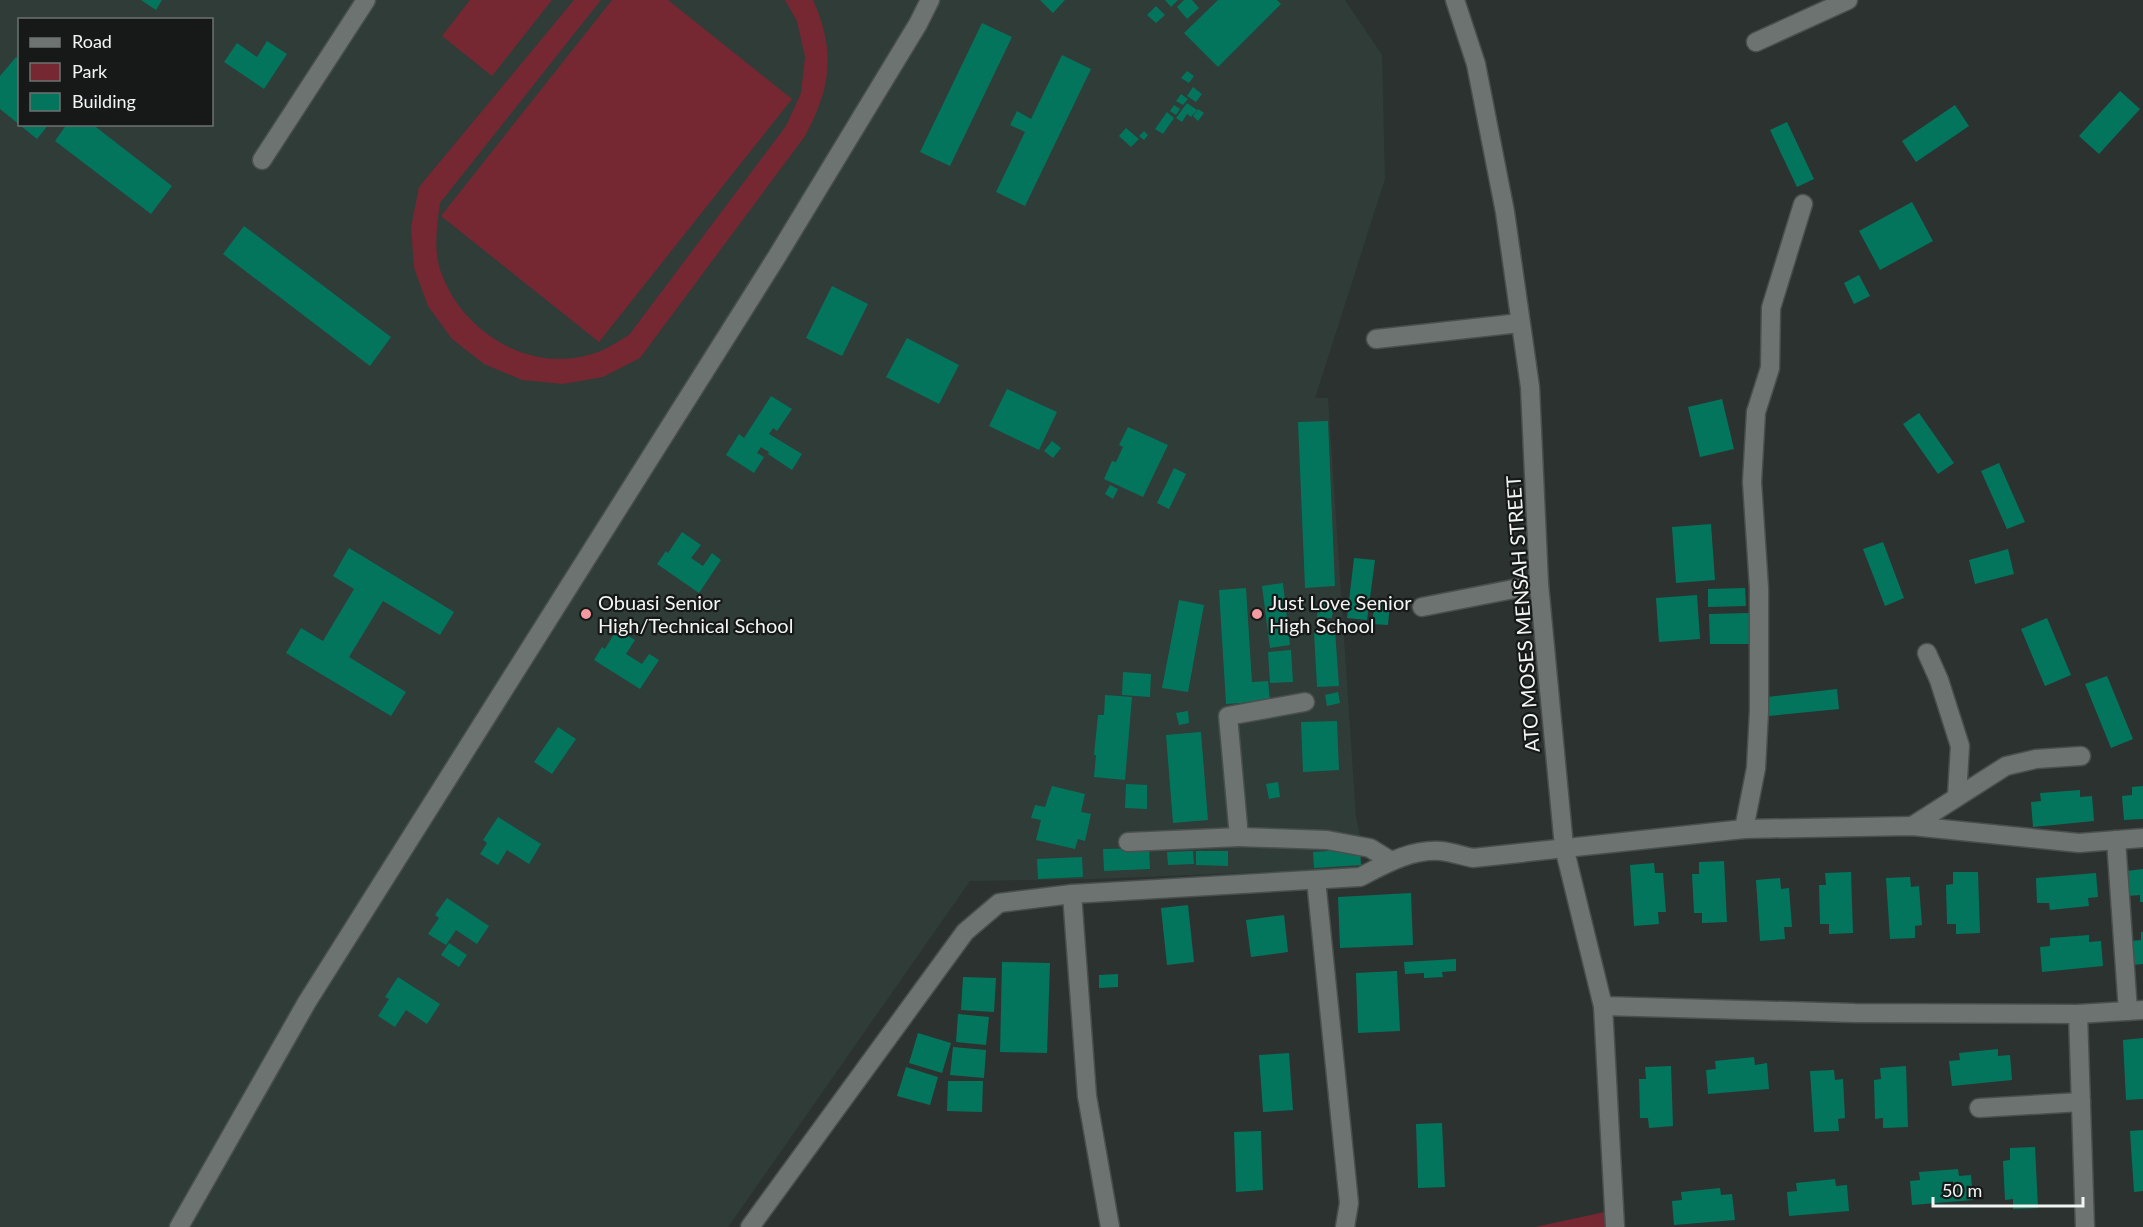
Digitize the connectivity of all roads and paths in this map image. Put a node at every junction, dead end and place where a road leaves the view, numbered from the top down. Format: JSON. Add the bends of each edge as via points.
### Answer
{"nodes":[{"id":1,"x":366,"y":0,"type":"edge"},
{"id":2,"x":930,"y":0,"type":"edge"},
{"id":3,"x":1455,"y":0,"type":"edge"},
{"id":4,"x":1848,"y":0,"type":"edge"},
{"id":5,"x":1756,"y":42,"type":"dead end"},
{"id":6,"x":262,"y":160,"type":"dead end"},
{"id":7,"x":1803,"y":204,"type":"dead end"},
{"id":8,"x":1520,"y":323,"type":"junction"},
{"id":9,"x":1376,"y":339,"type":"dead end"},
{"id":10,"x":1539,"y":584,"type":"junction"},
{"id":11,"x":1422,"y":607,"type":"dead end"},
{"id":12,"x":1927,"y":653,"type":"dead end"},
{"id":13,"x":1305,"y":702,"type":"dead end"},
{"id":14,"x":2081,"y":756,"type":"dead end"},
{"id":15,"x":1957,"y":795,"type":"junction"},
{"id":16,"x":1912,"y":826,"type":"junction"},
{"id":17,"x":1744,"y":829,"type":"junction"},
{"id":18,"x":1239,"y":837,"type":"junction"},
{"id":19,"x":2143,"y":838,"type":"edge"},
{"id":20,"x":2116,"y":840,"type":"junction"},
{"id":21,"x":1128,"y":842,"type":"dead end"},
{"id":22,"x":1564,"y":847,"type":"junction"},
{"id":23,"x":1391,"y":861,"type":"junction"},
{"id":24,"x":1316,"y":880,"type":"junction"},
{"id":25,"x":1072,"y":894,"type":"junction"},
{"id":26,"x":1603,"y":1006,"type":"junction"},
{"id":27,"x":2136,"y":1010,"type":"edge"},
{"id":28,"x":2078,"y":1014,"type":"junction"},
{"id":29,"x":2081,"y":1102,"type":"junction"},
{"id":30,"x":1979,"y":1108,"type":"dead end"},
{"id":31,"x":179,"y":1227,"type":"edge"},
{"id":32,"x":750,"y":1227,"type":"edge"},
{"id":33,"x":1110,"y":1227,"type":"edge"},
{"id":34,"x":1345,"y":1227,"type":"edge"},
{"id":35,"x":1615,"y":1227,"type":"edge"},
{"id":36,"x":2085,"y":1227,"type":"edge"}],
"edges":[{"from":1,"to":6,"type":"street"},
{"from":2,"to":31,"type":"street","via":[[776,258],[307,1002]]},
{"from":3,"to":8,"type":"street","name":"ATO MOSES MENSAH STREET","via":[[1476,64],[1505,212]]},
{"from":4,"to":5,"type":"street"},
{"from":7,"to":17,"type":"street","via":[[1771,308],[1770,368],[1756,412],[1752,482],[1759,588],[1759,711],[1756,768]]},
{"from":8,"to":9,"type":"street"},
{"from":8,"to":10,"type":"street","name":"ATO MOSES MENSAH STREET","via":[[1530,387]]},
{"from":10,"to":11,"type":"street"},
{"from":10,"to":22,"type":"street","name":"ATO MOSES MENSAH STREET"},
{"from":12,"to":15,"type":"street","via":[[1960,746]]},
{"from":13,"to":18,"type":"street","via":[[1228,716]]},
{"from":14,"to":15,"type":"street","via":[[2006,766]]},
{"from":15,"to":16,"type":"street"},
{"from":16,"to":17,"type":"street"},
{"from":16,"to":20,"type":"street","via":[[2079,843]]},
{"from":17,"to":22,"type":"street"},
{"from":18,"to":21,"type":"street"},
{"from":18,"to":23,"type":"street","via":[[1327,840],[1370,848]]},
{"from":19,"to":20,"type":"street"},
{"from":20,"to":27,"type":"street"},
{"from":22,"to":23,"type":"street","via":[[1473,858],[1441,851],[1419,852]]},
{"from":22,"to":26,"type":"street","name":"ATO MOSES MENSAH STREET"},
{"from":23,"to":24,"type":"street","via":[[1360,877]]},
{"from":24,"to":25,"type":"street"},
{"from":24,"to":34,"type":"street","via":[[1349,1203]]},
{"from":25,"to":32,"type":"street","via":[[999,903],[965,932]]},
{"from":25,"to":33,"type":"street","via":[[1087,1096]]},
{"from":26,"to":28,"type":"street"},
{"from":26,"to":35,"type":"street","name":"ATO MOSES MENSAH STREET"},
{"from":27,"to":28,"type":"street"},
{"from":28,"to":29,"type":"street"},
{"from":29,"to":30,"type":"street"},
{"from":29,"to":36,"type":"street"}]}
